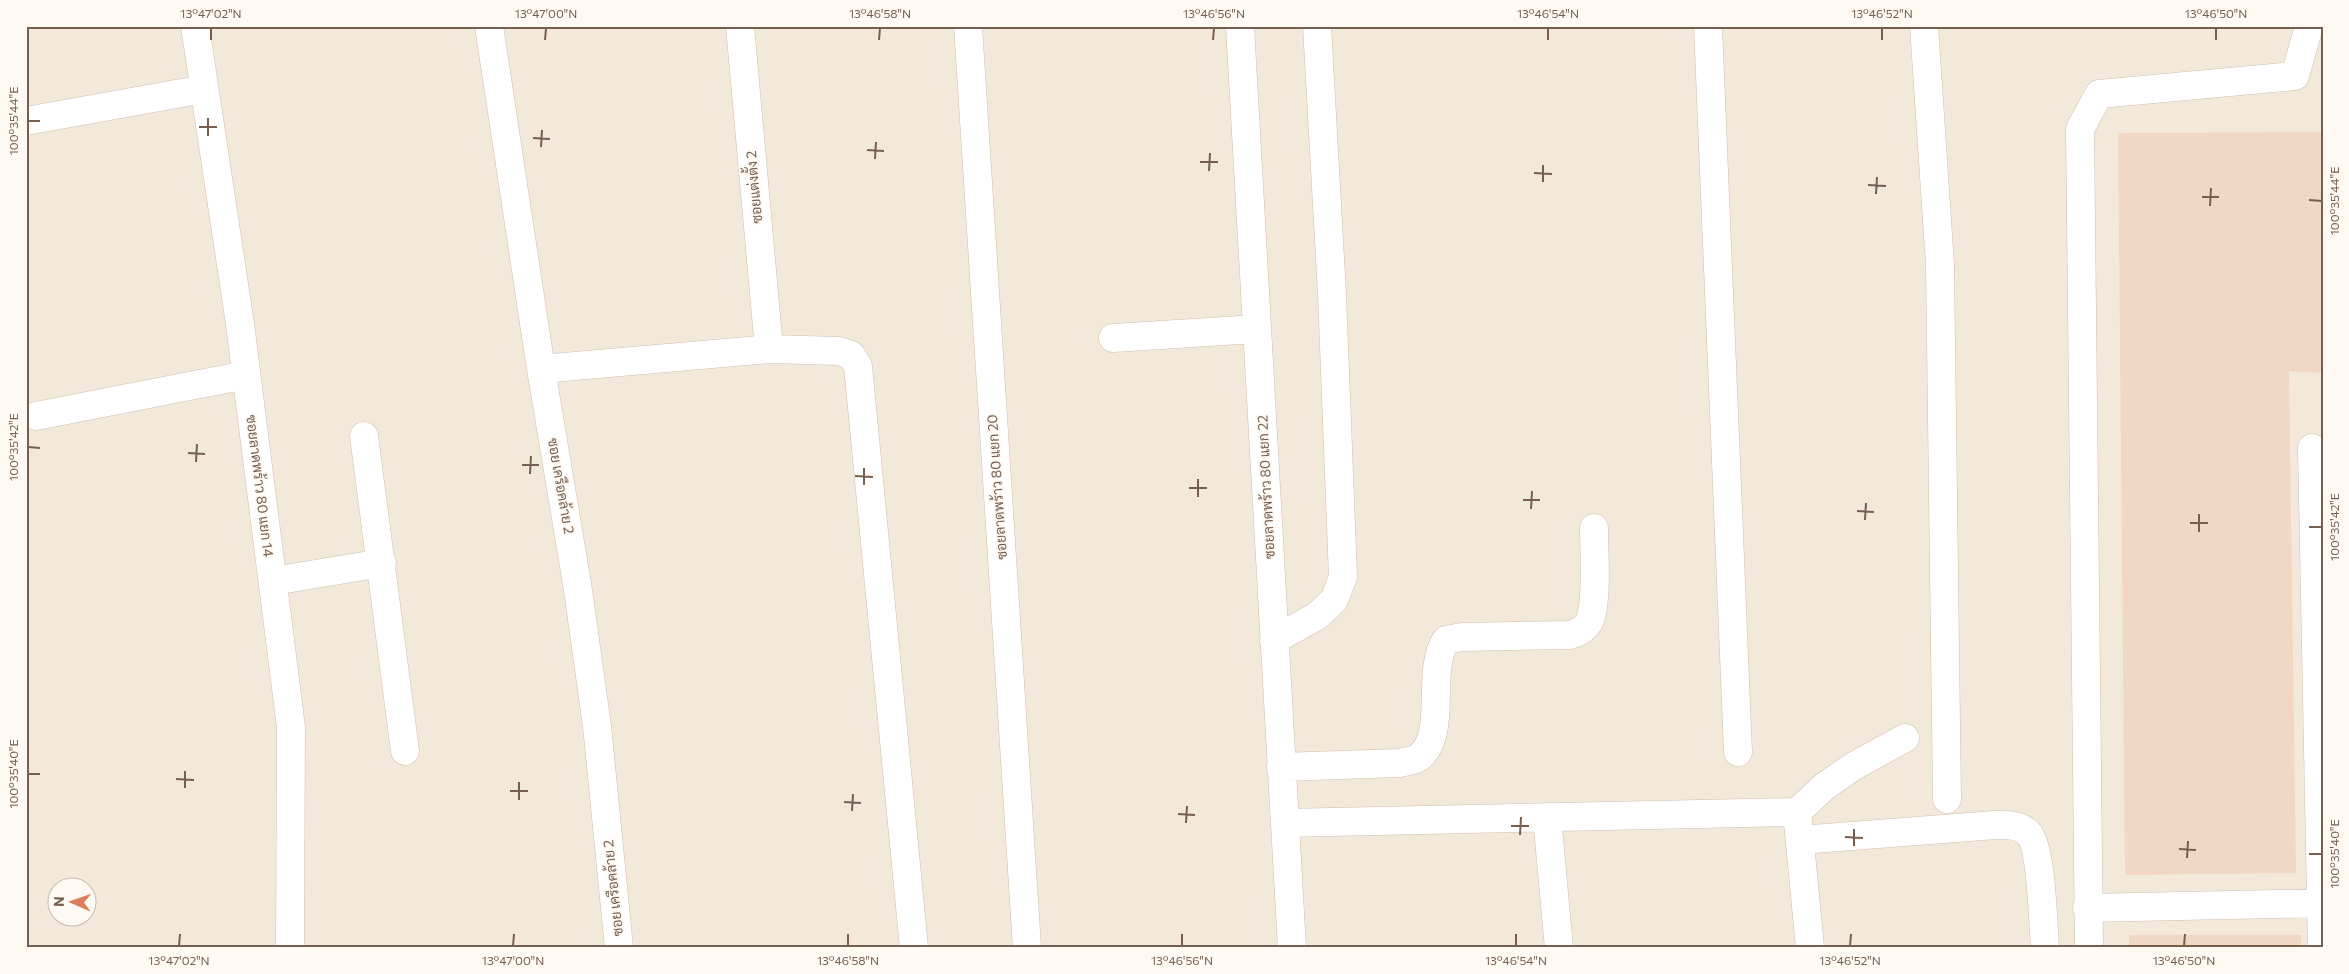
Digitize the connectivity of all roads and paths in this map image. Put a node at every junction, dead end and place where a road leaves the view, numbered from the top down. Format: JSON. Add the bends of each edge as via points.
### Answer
{"nodes":[{"id":1,"x":195,"y":26,"type":"edge"},
{"id":2,"x":489,"y":26,"type":"edge"},
{"id":3,"x":740,"y":26,"type":"edge"},
{"id":4,"x":968,"y":26,"type":"edge"},
{"id":5,"x":1240,"y":26,"type":"edge"},
{"id":6,"x":1316,"y":26,"type":"edge"},
{"id":7,"x":1708,"y":26,"type":"edge"},
{"id":8,"x":1924,"y":26,"type":"edge"},
{"id":9,"x":2309,"y":26,"type":"edge"},
{"id":10,"x":204,"y":89,"type":"junction"},
{"id":11,"x":26,"y":121,"type":"edge"},
{"id":12,"x":1256,"y":328,"type":"junction"},
{"id":13,"x":1113,"y":338,"type":"dead end"},
{"id":14,"x":769,"y":349,"type":"junction"},
{"id":15,"x":541,"y":369,"type":"junction"},
{"id":16,"x":246,"y":375,"type":"junction"},
{"id":17,"x":36,"y":416,"type":"dead end"},
{"id":18,"x":364,"y":436,"type":"dead end"},
{"id":19,"x":2312,"y":448,"type":"dead end"},
{"id":20,"x":1594,"y":528,"type":"dead end"},
{"id":21,"x":382,"y":562,"type":"junction"},
{"id":22,"x":273,"y":580,"type":"junction"},
{"id":23,"x":1274,"y":640,"type":"junction"},
{"id":24,"x":1905,"y":738,"type":"dead end"},
{"id":25,"x":405,"y":751,"type":"dead end"},
{"id":26,"x":1738,"y":752,"type":"dead end"},
{"id":27,"x":1282,"y":767,"type":"junction"},
{"id":28,"x":1948,"y":799,"type":"dead end"},
{"id":29,"x":1797,"y":812,"type":"junction"},
{"id":30,"x":1547,"y":817,"type":"junction"},
{"id":31,"x":1285,"y":823,"type":"junction"},
{"id":32,"x":1800,"y":840,"type":"junction"},
{"id":33,"x":2322,"y":863,"type":"edge"},
{"id":34,"x":2322,"y":902,"type":"edge"},
{"id":35,"x":2087,"y":908,"type":"junction"},
{"id":36,"x":290,"y":948,"type":"edge"},
{"id":37,"x":619,"y":948,"type":"edge"},
{"id":38,"x":914,"y":948,"type":"edge"},
{"id":39,"x":1027,"y":948,"type":"edge"},
{"id":40,"x":1292,"y":948,"type":"edge"},
{"id":41,"x":1559,"y":948,"type":"edge"},
{"id":42,"x":1810,"y":948,"type":"edge"},
{"id":43,"x":2045,"y":948,"type":"edge"},
{"id":44,"x":2089,"y":948,"type":"edge"},
{"id":45,"x":2322,"y":948,"type":"edge"}],
"edges":[{"from":1,"to":10,"type":"street","name":"ซอยลาดพร้าว 80 แยก 14"},
{"from":2,"to":15,"type":"street","name":"ซอย เครือคล้าย 2"},
{"from":3,"to":14,"type":"street","name":"ซอยแต่งตั้ง 2"},
{"from":4,"to":39,"type":"street","name":"ซอยลาดพร้าว 80 แยก 20"},
{"from":5,"to":12,"type":"street","name":"ซอยลาดพร้าว 80 แยก 22"},
{"from":6,"to":23,"type":"street","via":[[1332,294],[1343,577],[1334,600],[1317,616]]},
{"from":7,"to":26,"type":"street"},
{"from":8,"to":28,"type":"street","via":[[1940,265]]},
{"from":9,"to":35,"type":"street","via":[[2295,76],[2099,94],[2080,129]]},
{"from":10,"to":11,"type":"street"},
{"from":10,"to":16,"type":"street","name":"ซอยลาดพร้าว 80 แยก 14"},
{"from":12,"to":13,"type":"street"},
{"from":12,"to":23,"type":"street","name":"ซอยลาดพร้าว 80 แยก 22"},
{"from":14,"to":15,"type":"street"},
{"from":14,"to":38,"type":"street","via":[[839,351],[851,355],[858,366]]},
{"from":15,"to":37,"type":"street","name":"ซอย เครือคล้าย 2","via":[[578,590]]},
{"from":16,"to":17,"type":"street"},
{"from":16,"to":22,"type":"street","name":"ซอยลาดพร้าว 80 แยก 14"},
{"from":18,"to":21,"type":"street"},
{"from":19,"to":33,"type":"street"},
{"from":20,"to":27,"type":"street","via":[[1593,602],[1588,622],[1570,635],[1446,640],[1437,666],[1434,727],[1427,748],[1417,759],[1400,763]]},
{"from":21,"to":22,"type":"street"},
{"from":21,"to":25,"type":"street"},
{"from":22,"to":36,"type":"street","name":"ซอยลาดพร้าว 80 แยก 14","via":[[291,727]]},
{"from":23,"to":27,"type":"street","name":"ซอยลาดพร้าว 80 แยก 22"},
{"from":24,"to":29,"type":"street","via":[[1854,766],[1825,786]]},
{"from":27,"to":31,"type":"street","name":"ซอยลาดพร้าว 80 แยก 22"},
{"from":29,"to":30,"type":"street"},
{"from":29,"to":32,"type":"street"},
{"from":30,"to":31,"type":"street"},
{"from":30,"to":41,"type":"street"},
{"from":31,"to":40,"type":"street","name":"ซอยลาดพร้าว 80 แยก 22"},
{"from":32,"to":42,"type":"street"},
{"from":32,"to":43,"type":"street","via":[[1995,825],[2019,826],[2030,834],[2037,852]]},
{"from":33,"to":34,"type":"street"},
{"from":34,"to":35,"type":"street"},
{"from":34,"to":45,"type":"street"},
{"from":35,"to":44,"type":"street"}]}
